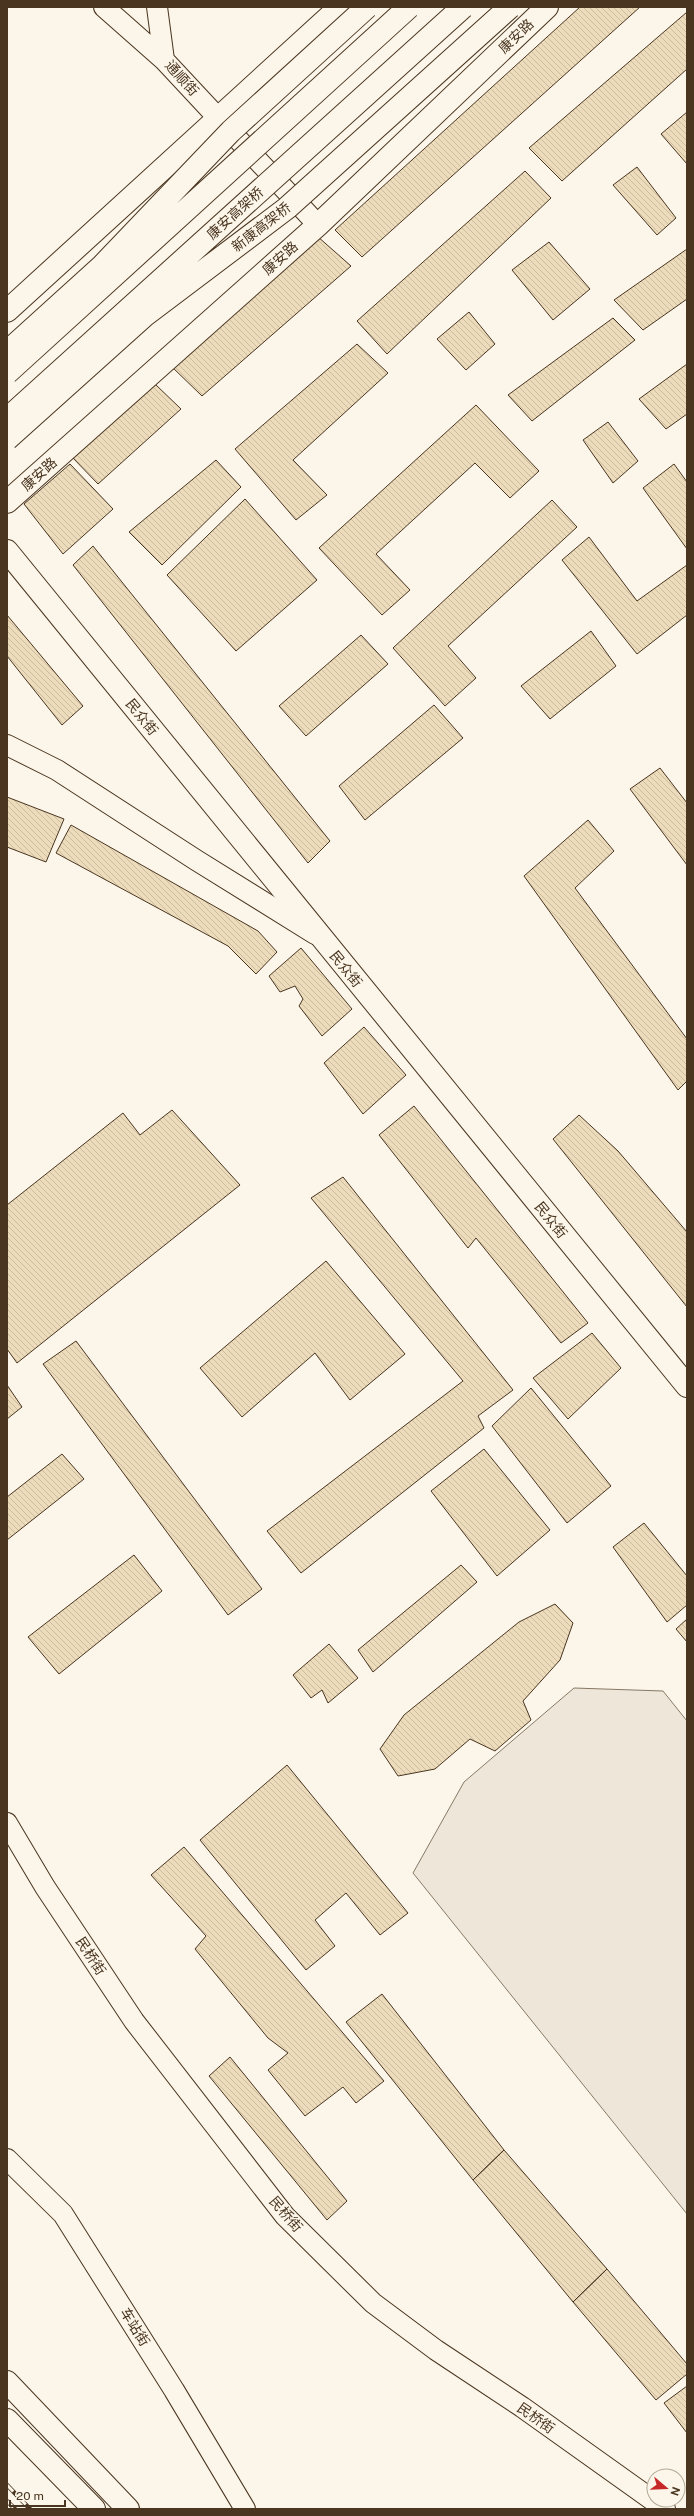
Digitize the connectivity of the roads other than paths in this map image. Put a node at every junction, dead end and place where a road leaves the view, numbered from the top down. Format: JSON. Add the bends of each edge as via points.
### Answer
{"nodes":[{"id":1,"x":104,"y":7,"type":"edge"},
{"id":2,"x":157,"y":7,"type":"edge"},
{"id":3,"x":340,"y":7,"type":"edge"},
{"id":4,"x":367,"y":7,"type":"edge"},
{"id":5,"x":409,"y":7,"type":"edge"},
{"id":6,"x":463,"y":7,"type":"edge"},
{"id":7,"x":510,"y":7,"type":"edge"},
{"id":8,"x":547,"y":7,"type":"edge"},
{"id":9,"x":164,"y":60,"type":"junction"},
{"id":10,"x":219,"y":117,"type":"junction"},
{"id":11,"x":318,"y":225,"type":"junction"},
{"id":12,"x":7,"y":311,"type":"edge"},
{"id":13,"x":7,"y":352,"type":"edge"},
{"id":14,"x":7,"y":373,"type":"edge"},
{"id":15,"x":7,"y":419,"type":"edge"},
{"id":16,"x":7,"y":439,"type":"edge"},
{"id":17,"x":7,"y":502,"type":"edge"},
{"id":18,"x":7,"y":551,"type":"edge"},
{"id":19,"x":7,"y":745,"type":"edge"},
{"id":20,"x":319,"y":936,"type":"junction"},
{"id":21,"x":687,"y":1386,"type":"edge"},
{"id":22,"x":7,"y":1823,"type":"edge"},
{"id":23,"x":7,"y":2159,"type":"edge"},
{"id":24,"x":7,"y":2382,"type":"edge"},
{"id":25,"x":7,"y":2420,"type":"edge"},
{"id":26,"x":94,"y":2509,"type":"edge"},
{"id":27,"x":128,"y":2509,"type":"edge"},
{"id":28,"x":245,"y":2509,"type":"edge"},
{"id":29,"x":664,"y":2509,"type":"edge"}],
"edges":[{"from":1,"to":9,"type":"street"},
{"from":2,"to":9,"type":"street","name":"通顺街"},
{"from":3,"to":10,"type":"main road"},
{"from":4,"to":13,"type":"main road","bridge":true,"via":[[231,130],[101,267]]},
{"from":5,"to":14,"type":"main road","bridge":true},
{"from":6,"to":15,"type":"main road","name":"康安高架桥","bridge":true},
{"from":7,"to":16,"type":"main road","name":"新康高架桥","bridge":true,"via":[[287,208],[144,316]]},
{"from":8,"to":11,"type":"main road","name":"康安路"},
{"from":9,"to":10,"type":"street","name":"通顺街"},
{"from":10,"to":11,"type":"street","name":"通顺街"},
{"from":10,"to":12,"type":"main road"},
{"from":11,"to":17,"type":"main road","name":"康安路"},
{"from":18,"to":20,"type":"main road","name":"民众街"},
{"from":19,"to":20,"type":"street","via":[[58,770]]},
{"from":20,"to":21,"type":"main road","name":"民众街"},
{"from":22,"to":29,"type":"street","name":"民桥街","via":[[45,1886],[134,2021],[285,2216],[373,2303]]},
{"from":23,"to":28,"type":"street","name":"车站街","via":[[63,2214],[174,2390]]},
{"from":24,"to":27,"type":"main road"},
{"from":25,"to":26,"type":"main road"}]}
